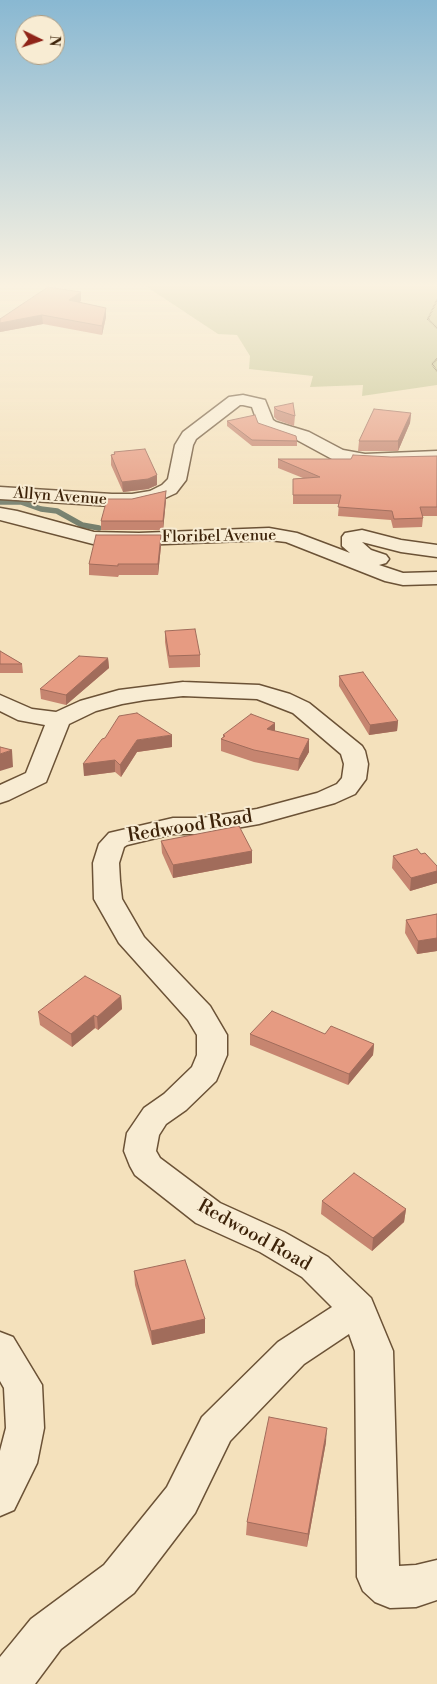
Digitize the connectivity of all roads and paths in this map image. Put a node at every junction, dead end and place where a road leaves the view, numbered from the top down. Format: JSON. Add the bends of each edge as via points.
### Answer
{"nodes":[{"id":1,"x":437,"y":456,"type":"edge"},
{"id":2,"x":0,"y":492,"type":"edge"},
{"id":3,"x":0,"y":514,"type":"edge"},
{"id":4,"x":437,"y":551,"type":"edge"},
{"id":5,"x":435,"y":578,"type":"edge"},
{"id":6,"x":0,"y":702,"type":"edge"},
{"id":7,"x":59,"y":720,"type":"junction"},
{"id":8,"x":0,"y":795,"type":"edge"},
{"id":9,"x":358,"y":1309,"type":"junction"},
{"id":10,"x":0,"y":1348,"type":"edge"},
{"id":11,"x":0,"y":1497,"type":"edge"},
{"id":12,"x":437,"y":1580,"type":"edge"},
{"id":13,"x":10,"y":1684,"type":"edge"}],
"edges":[{"from":1,"to":2,"type":"street","name":"Allyn Avenue","via":[[365,459],[338,455],[303,436],[270,426],[265,422],[259,404],[243,400],[236,401],[189,436],[177,480],[168,490],[156,495],[112,500]]},
{"from":3,"to":5,"type":"street","name":"Floribel Avenue","via":[[92,538],[233,534],[290,537],[392,577]]},
{"from":4,"to":5,"type":"street","name":"Floribel Avenue","via":[[362,536],[352,537],[352,546],[364,554]]},
{"from":6,"to":7,"type":"street","via":[[26,715]]},
{"from":7,"to":8,"type":"street","via":[[37,778]]},
{"from":7,"to":9,"type":"street","name":"Redwood Road","via":[[88,706],[144,693],[183,689],[259,692],[301,708],[353,751],[356,764],[354,779],[346,789],[326,798],[260,816],[202,826],[173,826],[118,838],[107,858],[106,881],[108,899],[133,943],[199,1013],[212,1035],[212,1055],[205,1073],[155,1116],[143,1133],[140,1151],[147,1166],[208,1213],[272,1242],[315,1268]]},
{"from":9,"to":12,"type":"street","name":"Redwood Road","via":[[374,1351],[378,1577],[390,1587],[416,1586]]},
{"from":9,"to":13,"type":"street","via":[[291,1353],[216,1429],[181,1500],[119,1579],[46,1634]]},
{"from":10,"to":11,"type":"street","via":[[23,1385],[25,1428],[17,1463]]}]}
